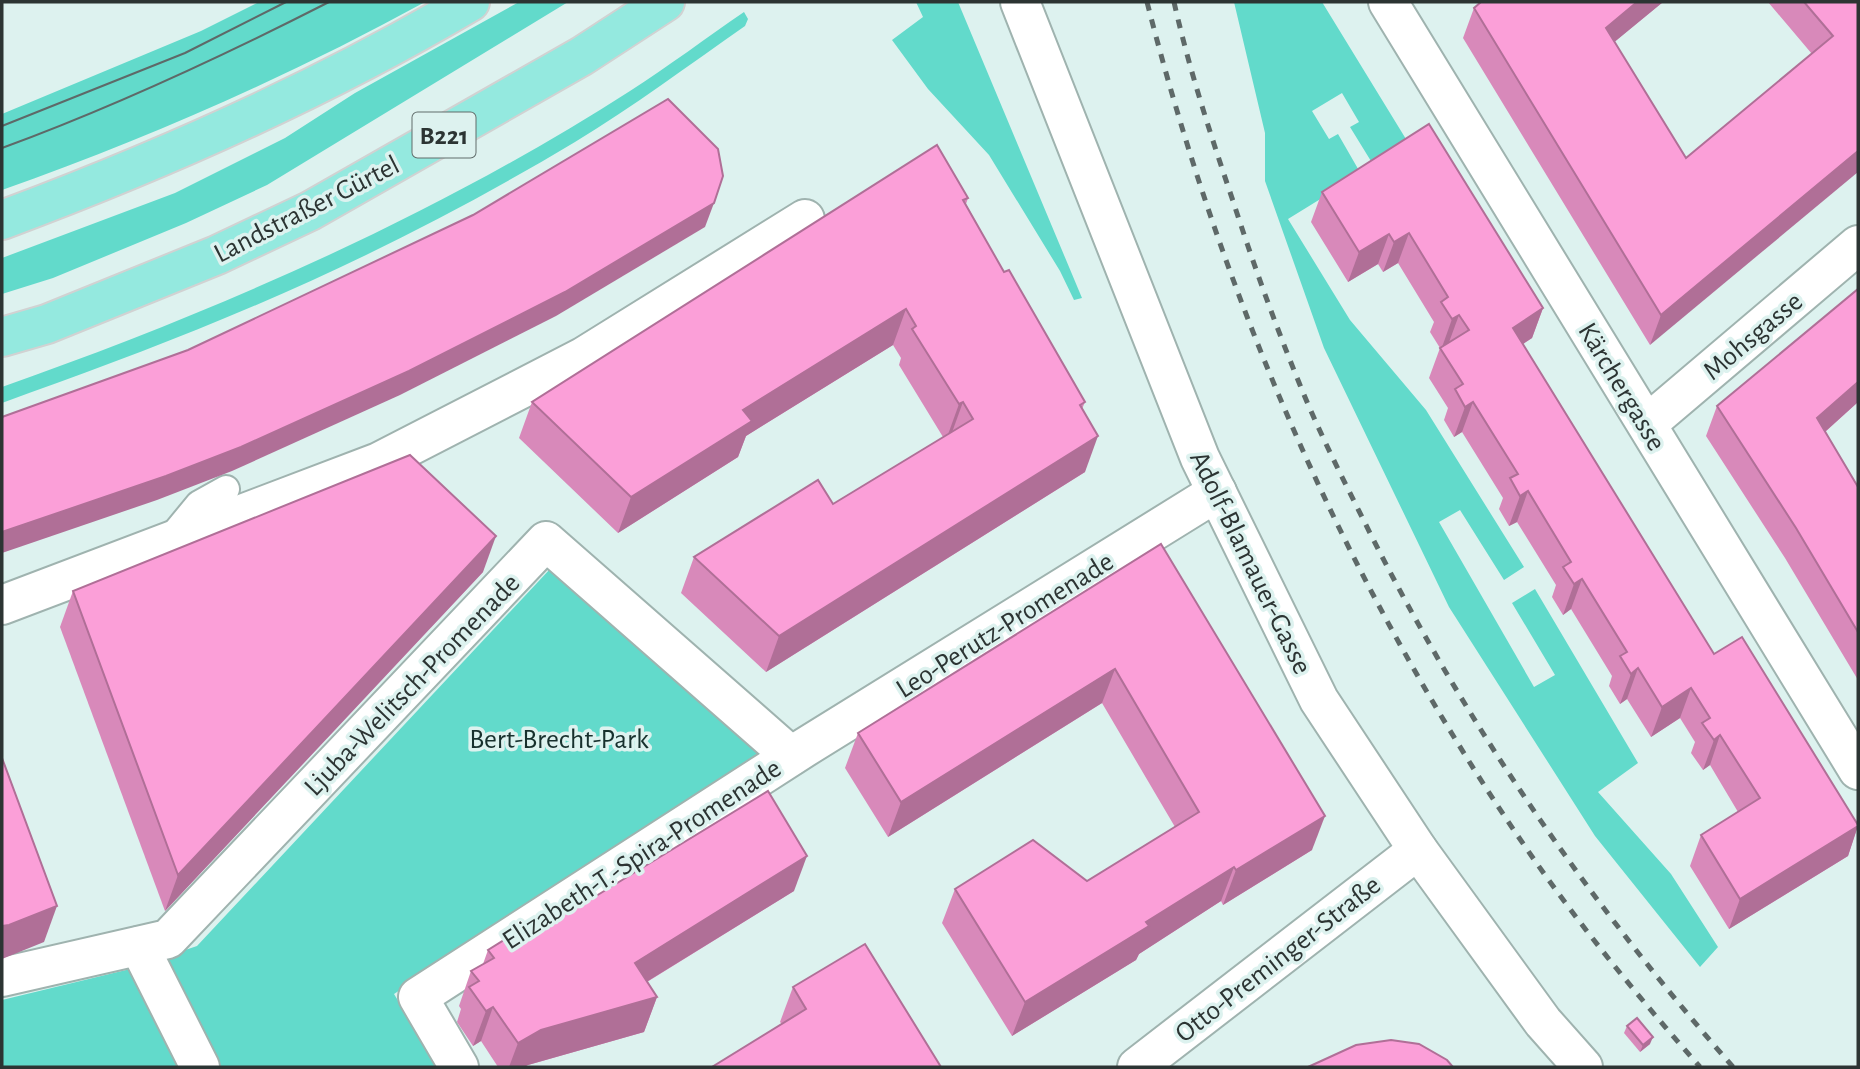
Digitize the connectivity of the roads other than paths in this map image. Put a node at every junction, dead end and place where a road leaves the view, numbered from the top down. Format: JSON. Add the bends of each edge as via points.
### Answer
{"nodes":[{"id":1,"x":470,"y":2,"type":"edge"},
{"id":2,"x":666,"y":2,"type":"edge"},
{"id":3,"x":1020,"y":2,"type":"edge"},
{"id":4,"x":1400,"y":6,"type":"edge"},
{"id":5,"x":805,"y":219,"type":"dead end"},
{"id":6,"x":2,"y":220,"type":"edge"},
{"id":7,"x":1858,"y":245,"type":"edge"},
{"id":8,"x":2,"y":337,"type":"edge"},
{"id":9,"x":1647,"y":425,"type":"junction"},
{"id":10,"x":226,"y":489,"type":"edge"},
{"id":11,"x":1217,"y":492,"type":"junction"},
{"id":12,"x":168,"y":543,"type":"junction"},
{"id":13,"x":2,"y":605,"type":"edge"},
{"id":14,"x":791,"y":756,"type":"junction"},
{"id":15,"x":1858,"y":770,"type":"edge"},
{"id":16,"x":1418,"y":850,"type":"junction"},
{"id":17,"x":139,"y":946,"type":"junction"},
{"id":18,"x":2,"y":977,"type":"edge"},
{"id":19,"x":200,"y":1067,"type":"edge"},
{"id":20,"x":459,"y":1067,"type":"edge"},
{"id":21,"x":1137,"y":1067,"type":"edge"},
{"id":22,"x":1583,"y":1067,"type":"edge"}],
"edges":[{"from":1,"to":6,"type":"main road","via":[[253,117]]},
{"from":2,"to":8,"type":"main road","name":"Landstraßer Gürtel","number":"B221","via":[[310,211],[217,255],[47,324]]},
{"from":3,"to":11,"type":"street","name":"Adolf-Blamauer-Gasse"},
{"from":4,"to":9,"type":"street","name":"Kärchergasse"},
{"from":5,"to":12,"type":"street","via":[[583,357],[379,463]]},
{"from":7,"to":9,"type":"street","name":"Mohsgasse"},
{"from":9,"to":15,"type":"street","name":"Kärchergasse"},
{"from":10,"to":12,"type":"lane","via":[[199,504]]},
{"from":11,"to":14,"type":"street","name":"Leo-Perutz-Promenade"},
{"from":11,"to":16,"type":"street","name":"Adolf-Blamauer-Gasse","via":[[1320,700]]},
{"from":12,"to":13,"type":"street"},
{"from":14,"to":17,"type":"street","name":"Ljuba-Welitsch-Promenade","via":[[546,541],[168,939]]},
{"from":14,"to":20,"type":"street","name":"Elizabeth-T.-Spira-Promenade","via":[[418,997]]},
{"from":16,"to":21,"type":"street","name":"Otto-Preminger-Straße"},
{"from":16,"to":22,"type":"street","name":"Adolf-Blamauer-Gasse","via":[[1543,1022]]},
{"from":17,"to":18,"type":"street","name":"Ljuba-Welitsch-Promenade"},
{"from":17,"to":19,"type":"street"}]}
